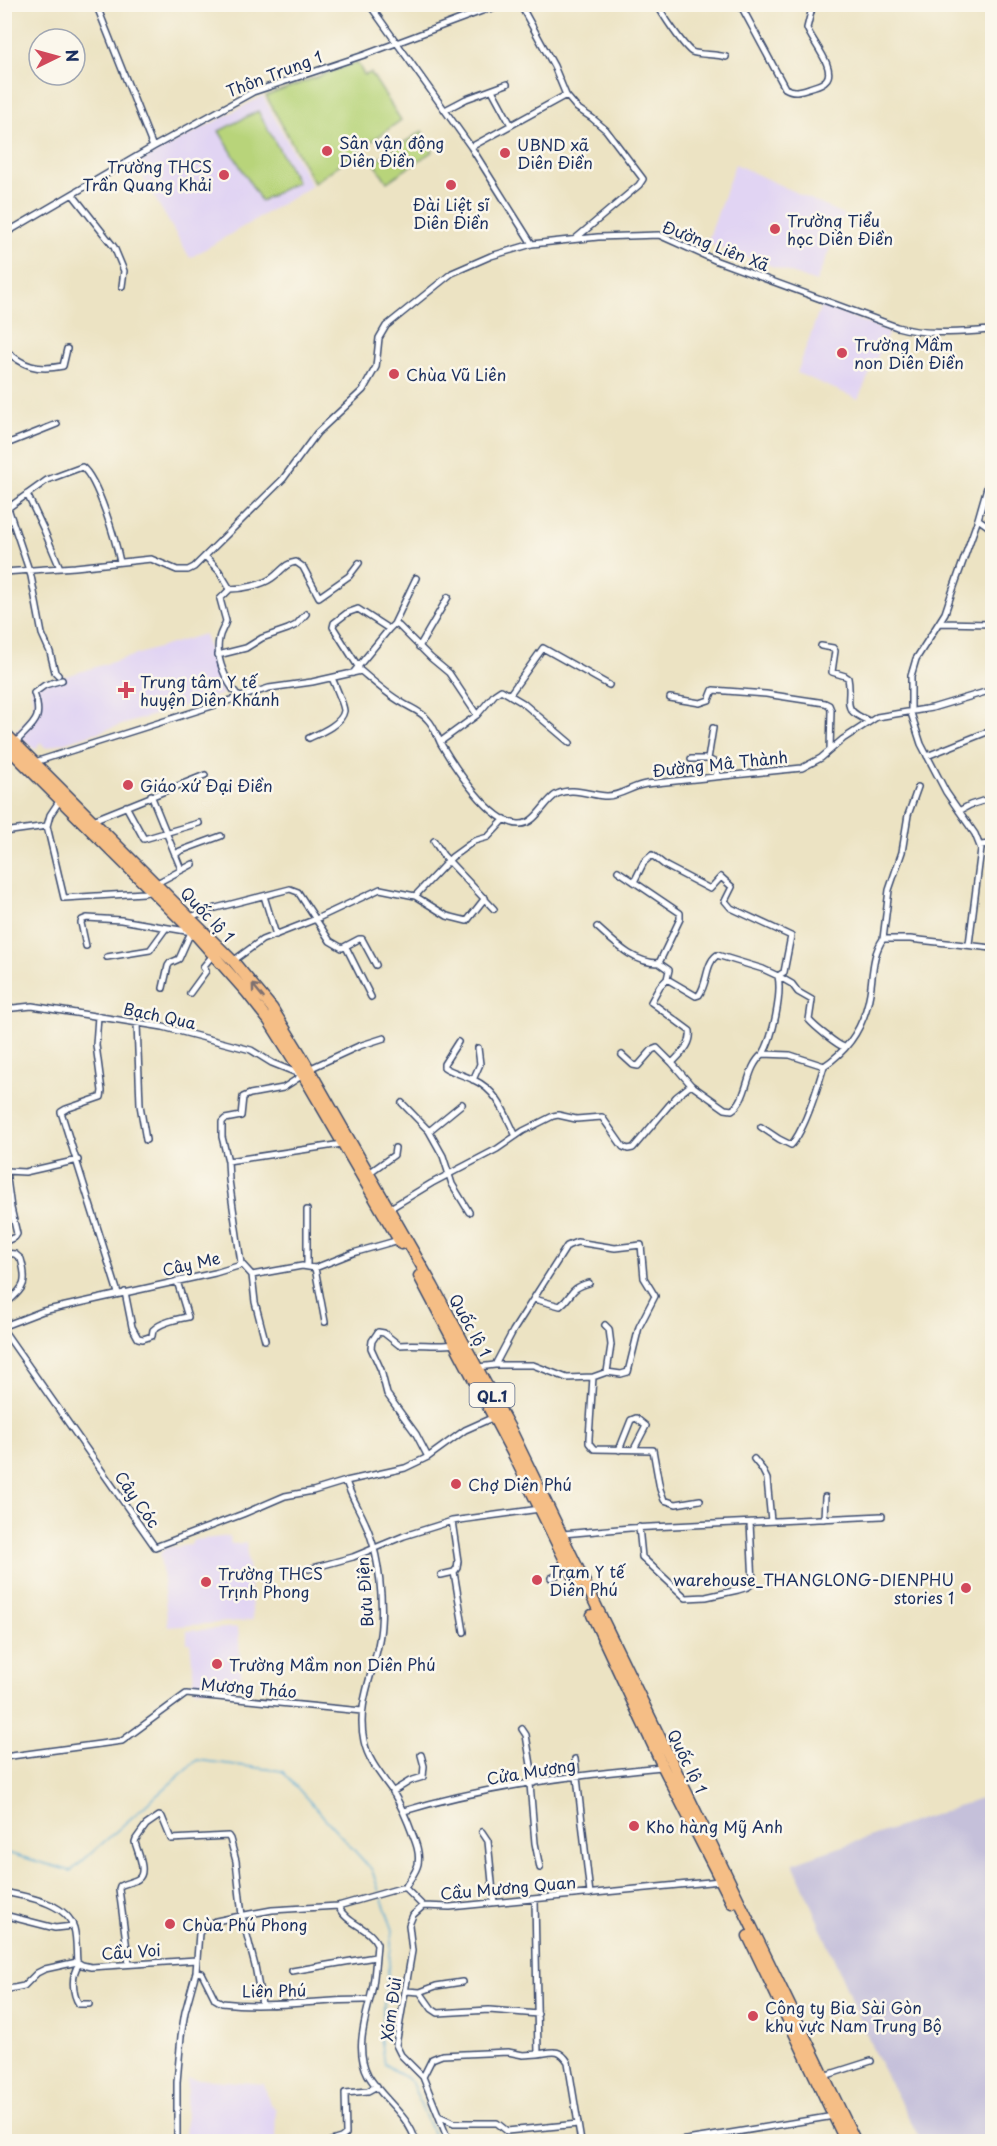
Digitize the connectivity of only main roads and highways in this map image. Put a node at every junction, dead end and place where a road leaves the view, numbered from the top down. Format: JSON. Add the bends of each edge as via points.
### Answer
{"nodes":[{"id":1,"x":4,"y":732,"type":"edge"},
{"id":2,"x":10,"y":744,"type":"edge"},
{"id":3,"x":154,"y":887,"type":"junction"},
{"id":4,"x":306,"y":1072,"type":"junction"},
{"id":5,"x":402,"y":1239,"type":"junction"},
{"id":6,"x":846,"y":2142,"type":"edge"},
{"id":7,"x":856,"y":2142,"type":"edge"}],
"edges":[{"from":1,"to":2,"type":"highway","name":"Quốc lộ 1","number":"QL.1"},
{"from":2,"to":3,"type":"highway","name":"Quốc lộ 1","number":"QL.1","via":[[60,800]]},
{"from":2,"to":3,"type":"highway","name":"Quốc lộ 1","number":"QL.1","via":[[35,762]]},
{"from":3,"to":4,"type":"highway","name":"Quốc lộ 1","number":"QL.1","via":[[214,954]]},
{"from":4,"to":3,"type":"highway","name":"Quốc lộ 1","number":"QL.1","one_way":true,"via":[[272,1008],[233,961]]},
{"from":4,"to":5,"type":"highway","name":"Quốc lộ 1","number":"QL.1","via":[[342,1144]]},
{"from":4,"to":5,"type":"highway","name":"Quốc lộ 1","number":"QL.1","via":[[369,1173]]},
{"from":5,"to":6,"type":"highway","name":"Quốc lộ 1","number":"QL.1","via":[[540,1509]]},
{"from":5,"to":7,"type":"highway","name":"Quốc lộ 1","number":"QL.1","via":[[478,1367]]}]}
